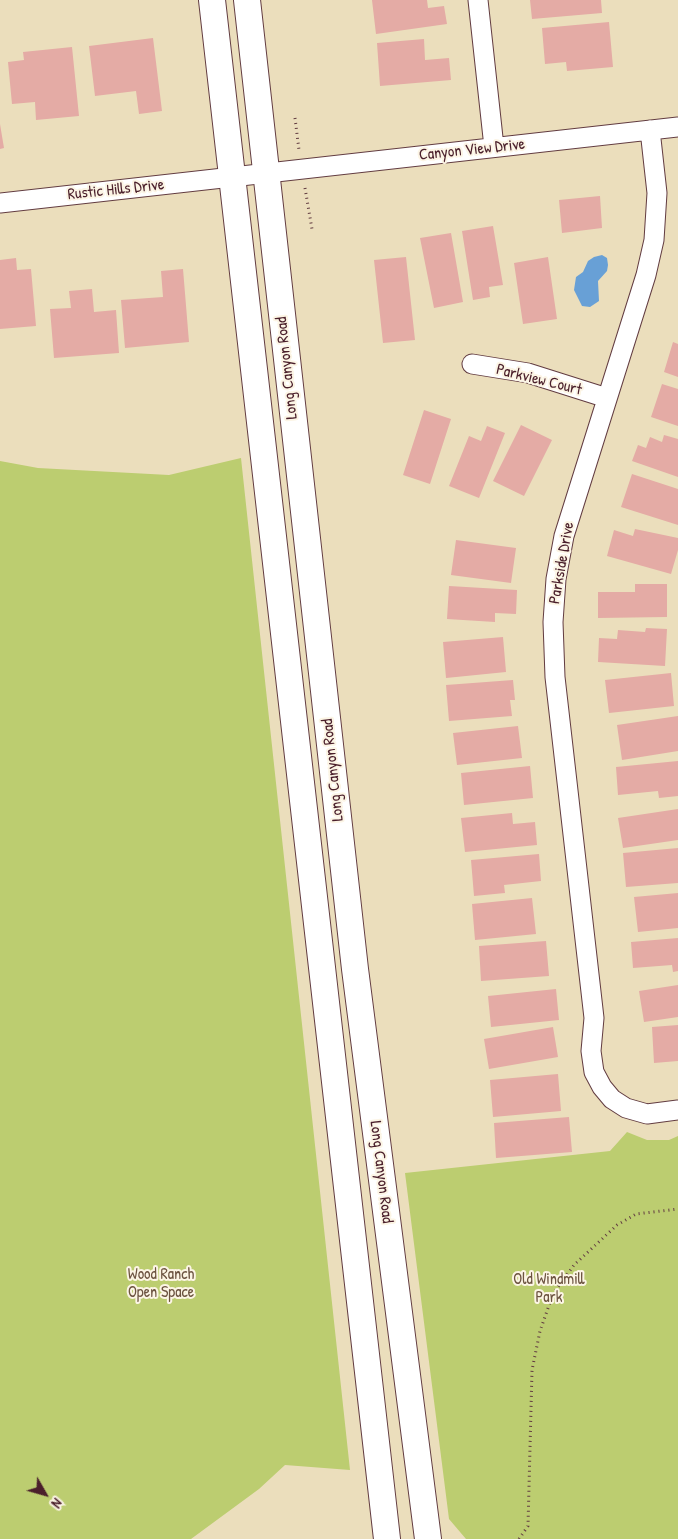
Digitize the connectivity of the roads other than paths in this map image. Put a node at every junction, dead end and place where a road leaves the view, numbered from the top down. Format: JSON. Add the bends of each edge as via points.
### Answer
{"nodes":[{"id":1,"x":212,"y":0,"type":"edge"},
{"id":2,"x":247,"y":0,"type":"edge"},
{"id":3,"x":478,"y":0,"type":"edge"},
{"id":4,"x":678,"y":127,"type":"edge"},
{"id":5,"x":650,"y":130,"type":"junction"},
{"id":6,"x":494,"y":147,"type":"junction"},
{"id":7,"x":265,"y":174,"type":"junction"},
{"id":8,"x":232,"y":178,"type":"junction"},
{"id":9,"x":0,"y":203,"type":"edge"},
{"id":10,"x":472,"y":364,"type":"dead end"},
{"id":11,"x":607,"y":398,"type":"junction"},
{"id":12,"x":678,"y":1110,"type":"edge"},
{"id":13,"x":387,"y":1539,"type":"edge"},
{"id":14,"x":428,"y":1539,"type":"edge"}],
"edges":[{"from":1,"to":8,"type":"main road","name":"Long Canyon Road"},
{"from":2,"to":7,"type":"main road","name":"Long Canyon Road"},
{"from":3,"to":6,"type":"street"},
{"from":4,"to":5,"type":"street","name":"Canyon View Drive"},
{"from":5,"to":6,"type":"street","name":"Canyon View Drive"},
{"from":5,"to":11,"type":"street","name":"Parkside Drive","via":[[657,193],[654,240]]},
{"from":6,"to":7,"type":"street","name":"Canyon View Drive"},
{"from":7,"to":8,"type":"street","name":"Canyon View Drive"},
{"from":7,"to":14,"type":"main road","name":"Long Canyon Road","via":[[355,969]]},
{"from":8,"to":9,"type":"street","name":"Rustic Hills Drive"},
{"from":8,"to":13,"type":"main road","name":"Long Canyon Road"},
{"from":10,"to":11,"type":"street","name":"Parkview Court","via":[[528,374]]},
{"from":11,"to":12,"type":"street","name":"Parkside Drive","via":[[564,536],[553,622],[556,687],[593,1007],[591,1051],[594,1072],[612,1099],[626,1108],[647,1114]]}]}
